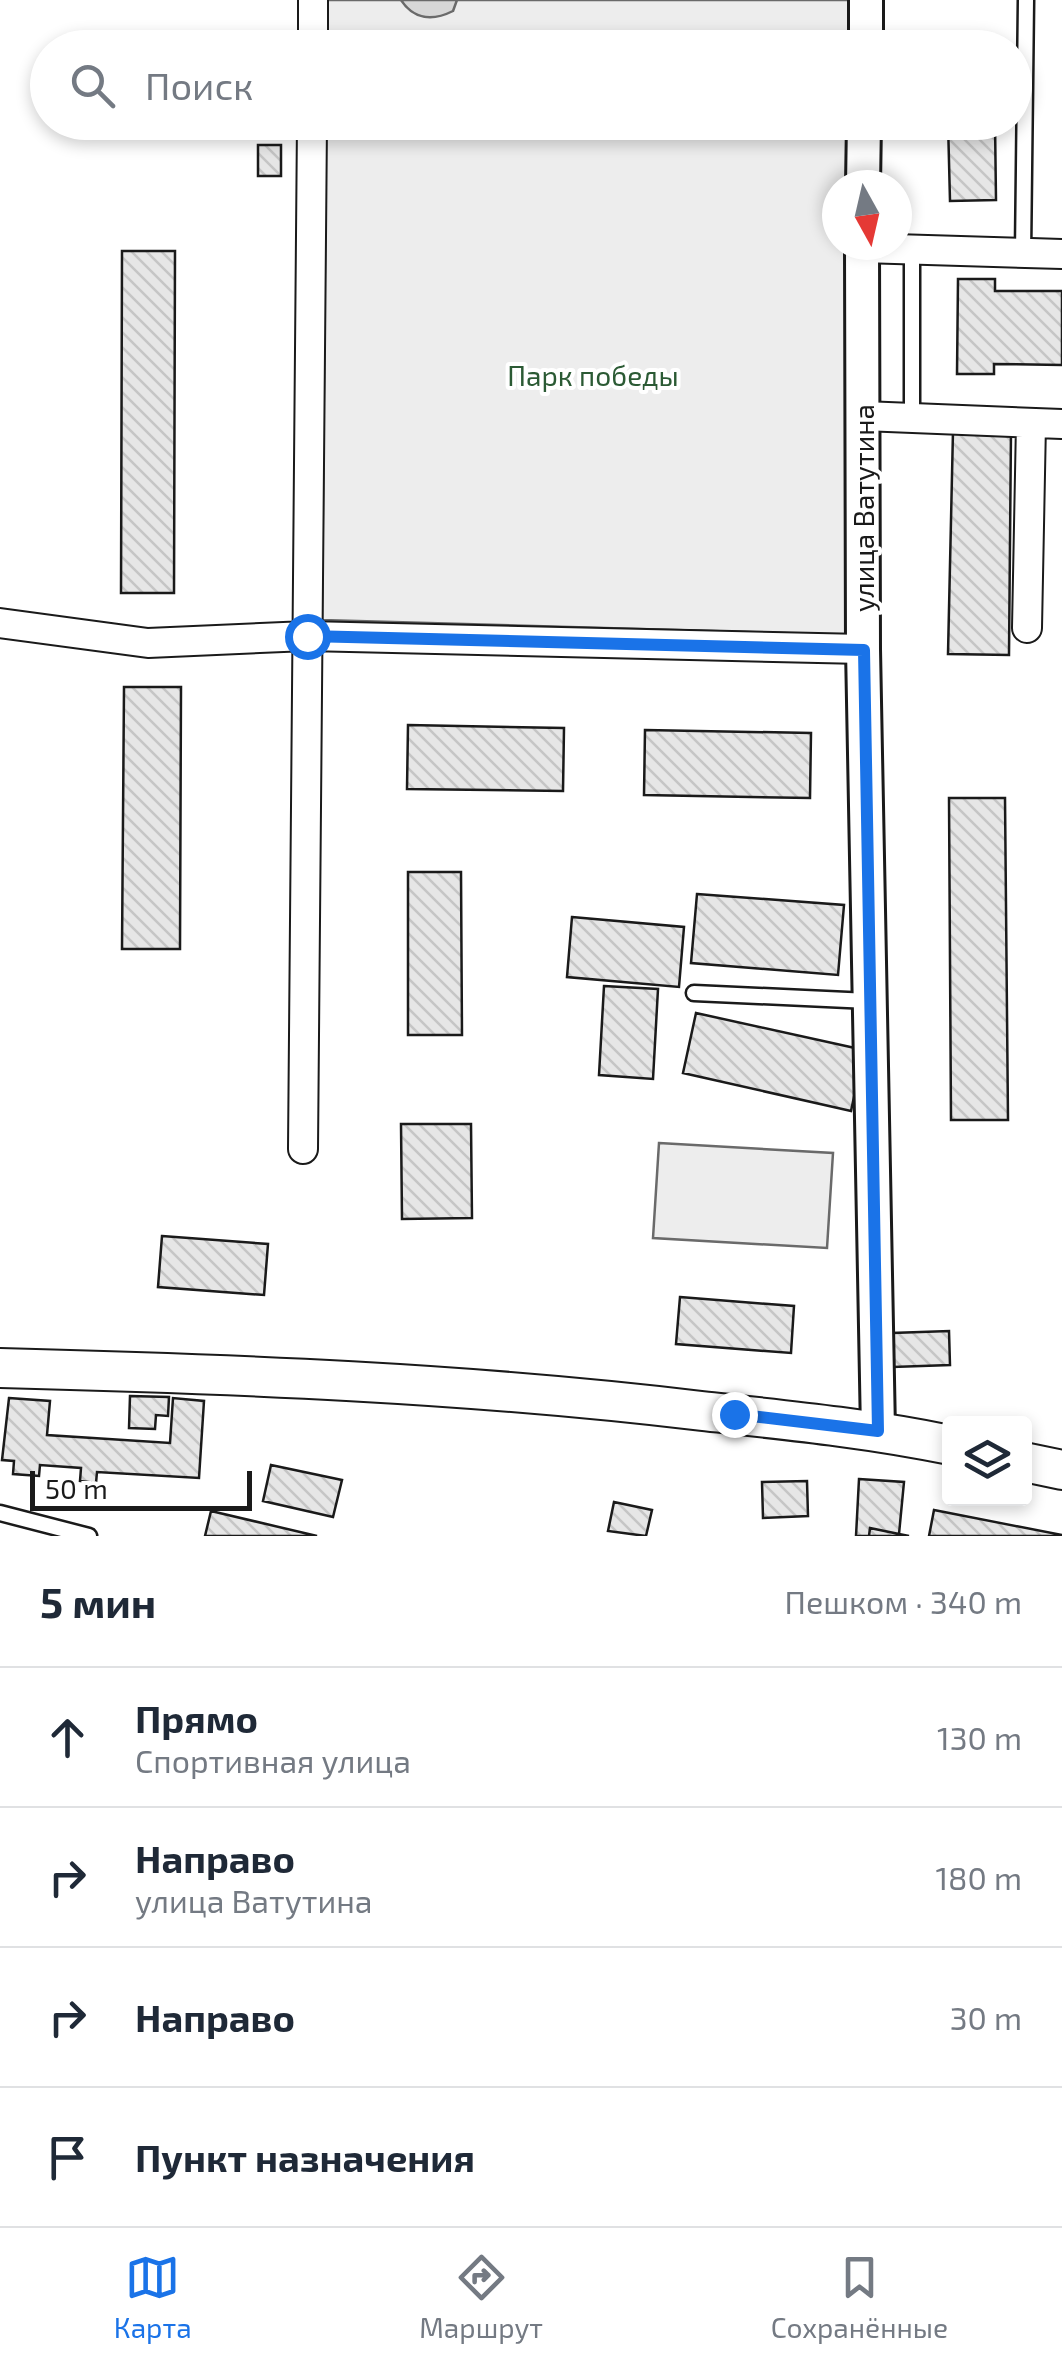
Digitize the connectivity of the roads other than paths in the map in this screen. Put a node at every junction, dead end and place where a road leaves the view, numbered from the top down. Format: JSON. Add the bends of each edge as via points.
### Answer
{"nodes":[{"id":1,"x":313,"y":0,"type":"edge"},
{"id":2,"x":866,"y":0,"type":"edge"},
{"id":3,"x":1026,"y":0,"type":"edge"},
{"id":4,"x":313,"y":30,"type":"edge"},
{"id":5,"x":866,"y":30,"type":"edge"},
{"id":6,"x":1026,"y":30,"type":"edge"},
{"id":7,"x":312,"y":140,"type":"edge"},
{"id":8,"x":864,"y":140,"type":"edge"},
{"id":9,"x":1024,"y":140,"type":"edge"},
{"id":10,"x":863,"y":170,"type":"edge"},
{"id":11,"x":912,"y":250,"type":"edge"},
{"id":12,"x":1023,"y":253,"type":"junction"},
{"id":13,"x":1062,"y":254,"type":"edge"},
{"id":14,"x":862,"y":260,"type":"edge"},
{"id":15,"x":912,"y":260,"type":"edge"},
{"id":16,"x":863,"y":416,"type":"junction"},
{"id":17,"x":912,"y":418,"type":"junction"},
{"id":18,"x":1031,"y":423,"type":"junction"},
{"id":19,"x":1062,"y":424,"type":"edge"},
{"id":20,"x":0,"y":623,"type":"edge"},
{"id":21,"x":1027,"y":628,"type":"dead end"},
{"id":22,"x":307,"y":636,"type":"junction"},
{"id":23,"x":864,"y":650,"type":"junction"},
{"id":24,"x":694,"y":992,"type":"dead end"},
{"id":25,"x":869,"y":1001,"type":"junction"},
{"id":26,"x":303,"y":1149,"type":"dead end"},
{"id":27,"x":0,"y":1368,"type":"edge"},
{"id":28,"x":878,"y":1431,"type":"junction"},
{"id":29,"x":942,"y":1444,"type":"edge"},
{"id":30,"x":1032,"y":1464,"type":"edge"},
{"id":31,"x":1062,"y":1470,"type":"edge"},
{"id":32,"x":0,"y":1512,"type":"edge"},
{"id":33,"x":89,"y":1536,"type":"edge"}],
"edges":[{"from":1,"to":4,"type":"street"},
{"from":2,"to":5,"type":"street"},
{"from":3,"to":6,"type":"lane"},
{"from":7,"to":22,"type":"street"},
{"from":8,"to":10,"type":"street"},
{"from":9,"to":12,"type":"lane"},
{"from":11,"to":12,"type":"street"},
{"from":12,"to":13,"type":"street"},
{"from":14,"to":16,"type":"street","name":"улица Ватутина"},
{"from":15,"to":17,"type":"lane"},
{"from":16,"to":17,"type":"street"},
{"from":16,"to":23,"type":"street","name":"улица Ватутина"},
{"from":17,"to":18,"type":"street"},
{"from":18,"to":19,"type":"street"},
{"from":18,"to":21,"type":"street"},
{"from":20,"to":22,"type":"street","via":[[148,643]]},
{"from":22,"to":23,"type":"street"},
{"from":22,"to":26,"type":"street"},
{"from":23,"to":25,"type":"street","name":"улица Ватутина"},
{"from":24,"to":25,"type":"lane"},
{"from":25,"to":28,"type":"street","name":"улица Ватутина"},
{"from":27,"to":28,"type":"main road","via":[[247,1374],[556,1394]]},
{"from":28,"to":29,"type":"main road"},
{"from":30,"to":31,"type":"main road"},
{"from":32,"to":33,"type":"lane"}]}
